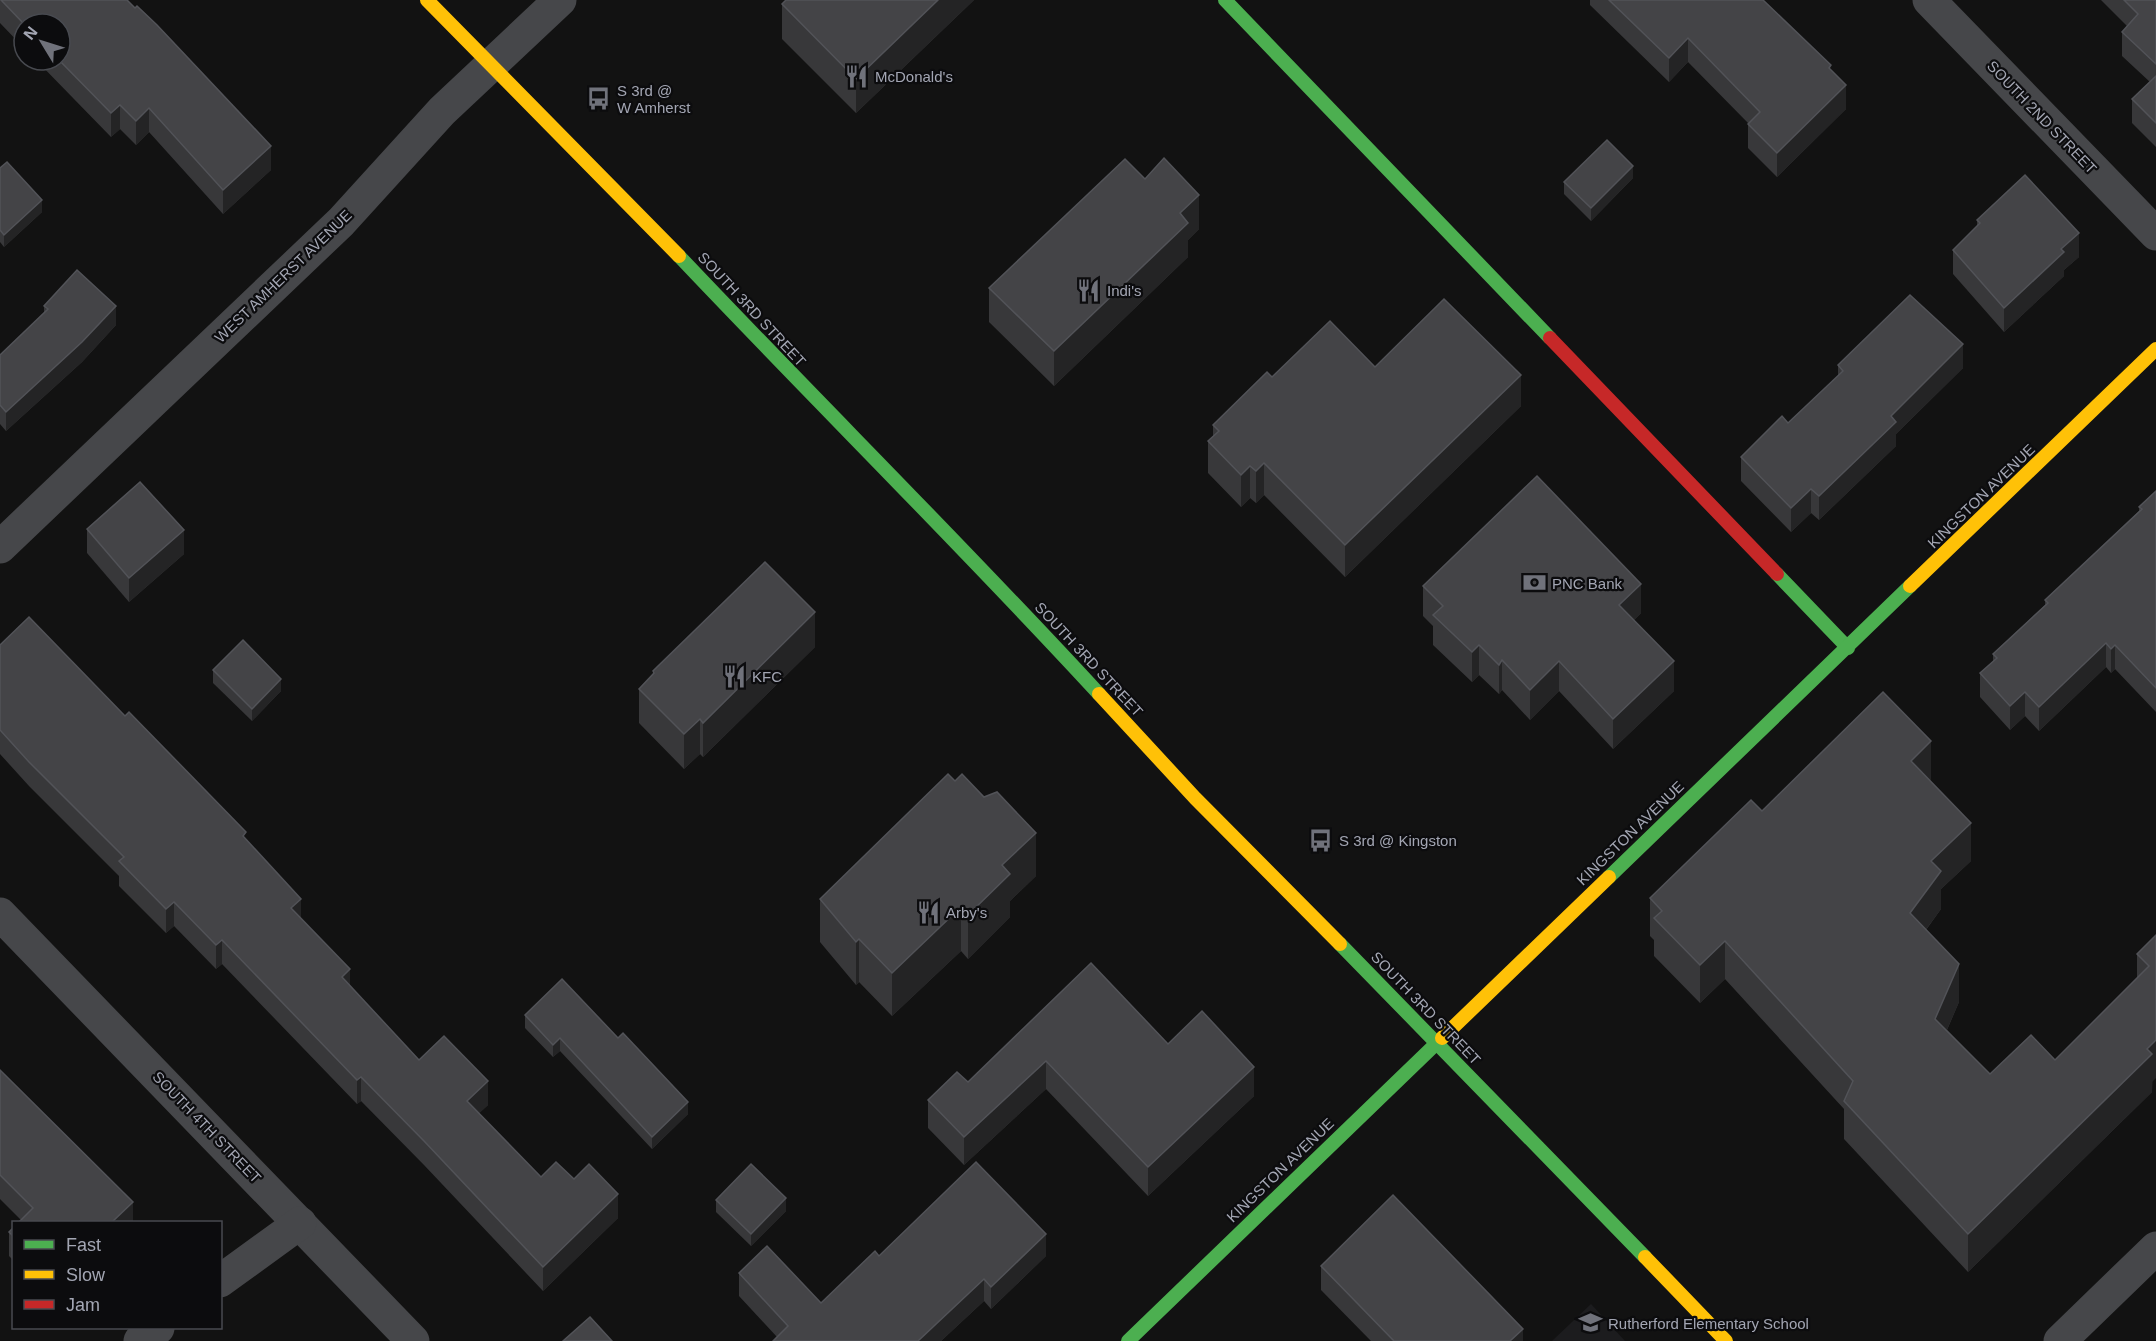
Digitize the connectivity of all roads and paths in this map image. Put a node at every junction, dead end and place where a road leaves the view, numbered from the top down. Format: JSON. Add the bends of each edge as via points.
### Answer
{"nodes":[{"id":1,"x":427,"y":0,"type":"edge"},
{"id":2,"x":560,"y":0,"type":"edge"},
{"id":3,"x":1225,"y":0,"type":"edge"},
{"id":4,"x":1929,"y":0,"type":"edge"},
{"id":5,"x":490,"y":65,"type":"junction"},
{"id":6,"x":2156,"y":234,"type":"edge"},
{"id":7,"x":2156,"y":349,"type":"edge"},
{"id":8,"x":0,"y":547,"type":"edge"},
{"id":9,"x":1848,"y":648,"type":"junction"},
{"id":10,"x":0,"y":914,"type":"edge"},
{"id":11,"x":1437,"y":1041,"type":"junction"},
{"id":12,"x":300,"y":1223,"type":"junction"},
{"id":13,"x":2156,"y":1248,"type":"edge"},
{"id":14,"x":222,"y":1280,"type":"edge"},
{"id":15,"x":157,"y":1329,"type":"edge"},
{"id":16,"x":140,"y":1341,"type":"edge"},
{"id":17,"x":413,"y":1341,"type":"edge"},
{"id":18,"x":1128,"y":1341,"type":"edge"},
{"id":19,"x":1726,"y":1341,"type":"edge"},
{"id":20,"x":2060,"y":1341,"type":"edge"}],
"edges":[{"from":1,"to":5,"type":"street","name":"SOUTH 3RD STREET"},
{"from":2,"to":5,"type":"street","name":"WEST AMHERST AVENUE"},
{"from":3,"to":9,"type":"street"},
{"from":4,"to":6,"type":"street","name":"SOUTH 2ND STREET"},
{"from":5,"to":8,"type":"street","name":"WEST AMHERST AVENUE","via":[[442,111],[341,222]]},
{"from":5,"to":11,"type":"street","name":"SOUTH 3RD STREET","via":[[602,175],[830,416],[978,563],[1195,798]]},
{"from":7,"to":9,"type":"street","name":"KINGSTON AVENUE"},
{"from":9,"to":11,"type":"street","name":"KINGSTON AVENUE"},
{"from":10,"to":12,"type":"street","name":"SOUTH 4TH STREET"},
{"from":11,"to":18,"type":"street","name":"KINGSTON AVENUE"},
{"from":11,"to":19,"type":"street","name":"SOUTH 3RD STREET"},
{"from":12,"to":14,"type":"street"},
{"from":12,"to":17,"type":"street","name":"SOUTH 4TH STREET"},
{"from":13,"to":20,"type":"street"},
{"from":15,"to":16,"type":"street"}]}
